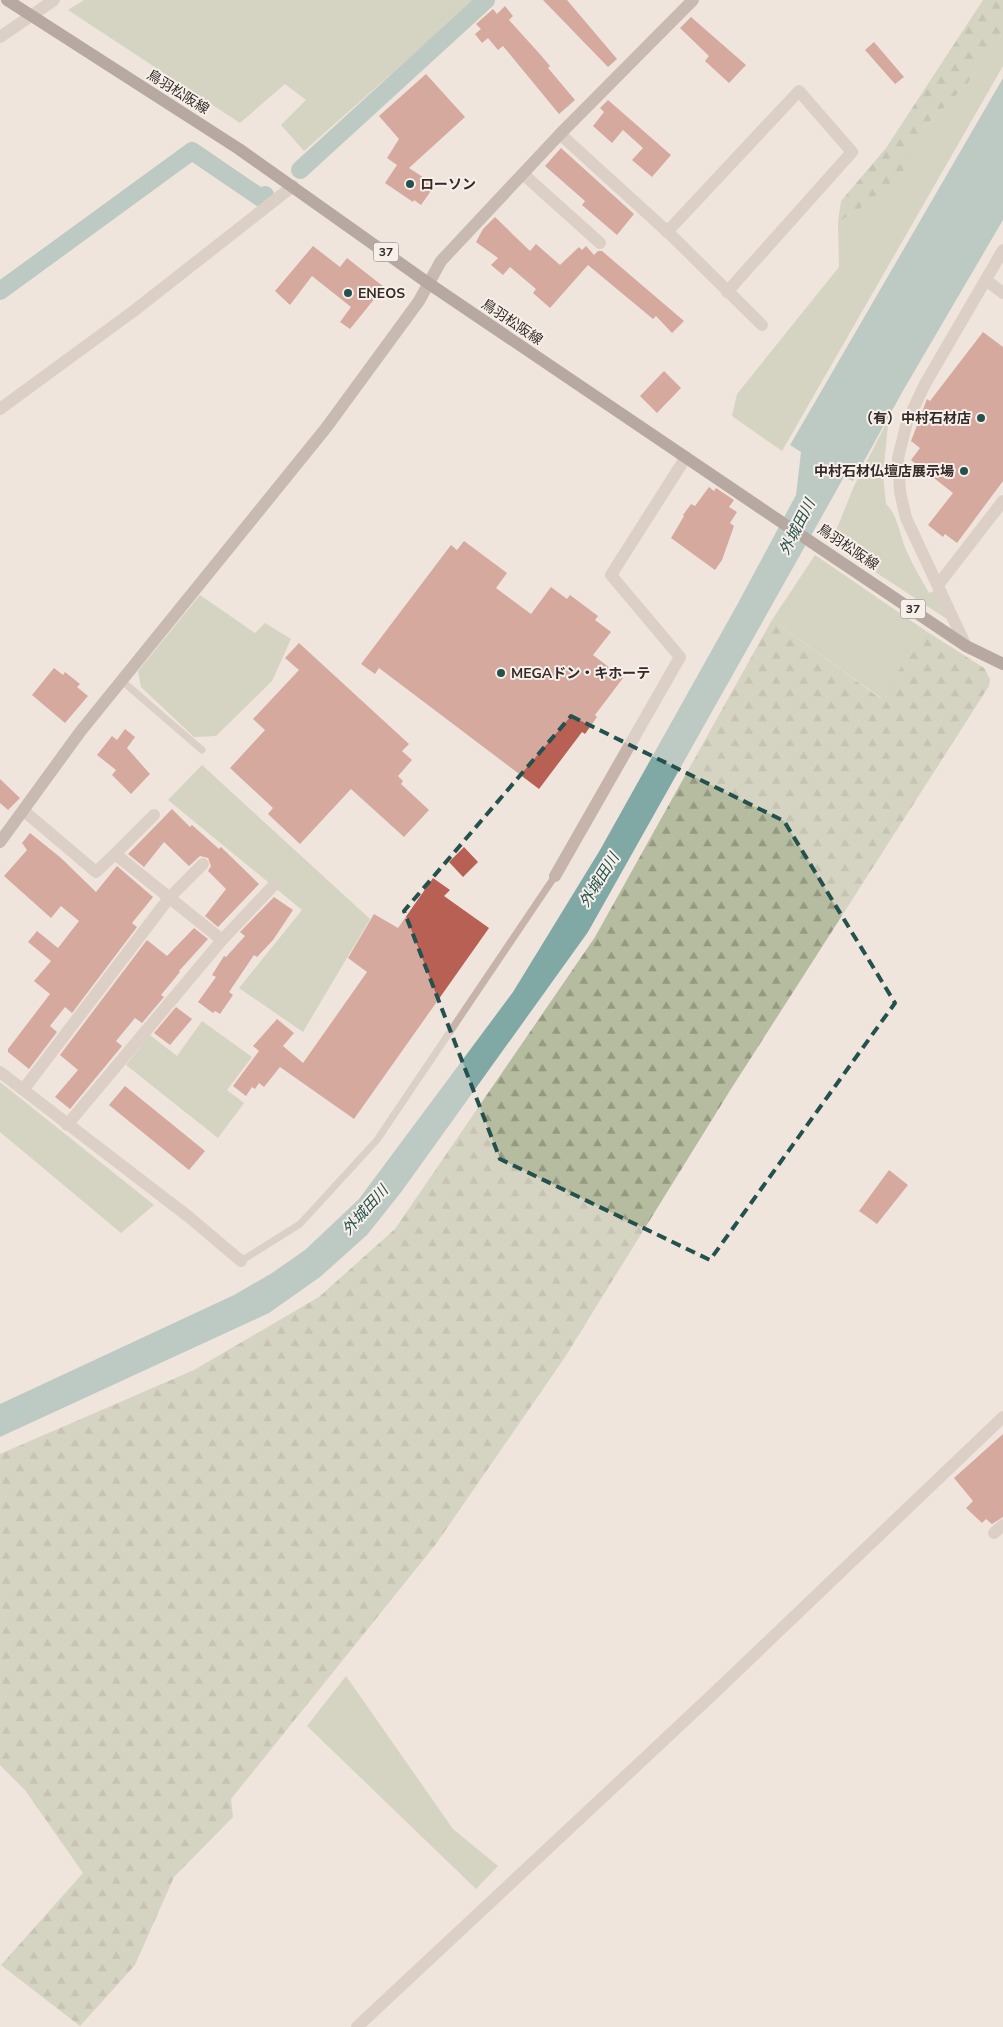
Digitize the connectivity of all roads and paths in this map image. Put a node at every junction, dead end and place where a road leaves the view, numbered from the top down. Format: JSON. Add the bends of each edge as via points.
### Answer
{"nodes":[{"id":1,"x":7,"y":0,"type":"edge"},
{"id":2,"x":54,"y":0,"type":"edge"},
{"id":3,"x":692,"y":0,"type":"edge"},
{"id":4,"x":28,"y":16,"type":"junction"},
{"id":5,"x":0,"y":37,"type":"edge"},
{"id":6,"x":560,"y":134,"type":"junction"},
{"id":7,"x":523,"y":174,"type":"junction"},
{"id":8,"x":293,"y":186,"type":"junction"},
{"id":9,"x":667,"y":232,"type":"junction"},
{"id":10,"x":600,"y":243,"type":"dead end"},
{"id":11,"x":1003,"y":250,"type":"edge"},
{"id":12,"x":986,"y":280,"type":"junction"},
{"id":13,"x":428,"y":283,"type":"junction"},
{"id":14,"x":728,"y":292,"type":"junction"},
{"id":15,"x":1003,"y":293,"type":"edge"},
{"id":16,"x":762,"y":325,"type":"dead end"},
{"id":17,"x":0,"y":409,"type":"edge"},
{"id":18,"x":686,"y":457,"type":"junction"},
{"id":19,"x":1003,"y":501,"type":"edge"},
{"id":20,"x":938,"y":585,"type":"junction"},
{"id":21,"x":966,"y":646,"type":"junction"},
{"id":22,"x":1003,"y":664,"type":"edge"},
{"id":23,"x":121,"y":680,"type":"junction"},
{"id":24,"x":202,"y":750,"type":"dead end"},
{"id":25,"x":24,"y":811,"type":"junction"},
{"id":26,"x":154,"y":815,"type":"dead end"},
{"id":27,"x":0,"y":842,"type":"edge"},
{"id":28,"x":115,"y":854,"type":"junction"},
{"id":29,"x":203,"y":864,"type":"dead end"},
{"id":30,"x":555,"y":876,"type":"joint"},
{"id":31,"x":273,"y":886,"type":"dead end"},
{"id":32,"x":169,"y":898,"type":"junction"},
{"id":33,"x":222,"y":940,"type":"junction"},
{"id":34,"x":0,"y":1072,"type":"edge"},
{"id":35,"x":23,"y":1090,"type":"junction"},
{"id":36,"x":67,"y":1125,"type":"junction"},
{"id":37,"x":241,"y":1261,"type":"joint"},
{"id":38,"x":1003,"y":1417,"type":"edge"},
{"id":39,"x":357,"y":2027,"type":"edge"}],
"edges":[{"from":1,"to":4,"type":"main road","name":"鳥羽松阪線","number":"37"},
{"from":2,"to":4,"type":"street"},
{"from":3,"to":6,"type":"street"},
{"from":4,"to":5,"type":"street"},
{"from":4,"to":8,"type":"main road","name":"鳥羽松阪線","number":"37"},
{"from":6,"to":7,"type":"street"},
{"from":6,"to":9,"type":"street"},
{"from":7,"to":10,"type":"street"},
{"from":7,"to":13,"type":"street","via":[[441,261]]},
{"from":8,"to":13,"type":"main road","name":"鳥羽松阪線","number":"37"},
{"from":8,"to":17,"type":"street","via":[[135,310]]},
{"from":9,"to":14,"type":"street"},
{"from":9,"to":14,"type":"street","via":[[799,91],[852,152]]},
{"from":11,"to":12,"type":"street"},
{"from":12,"to":15,"type":"street"},
{"from":12,"to":20,"type":"street","via":[[919,396],[907,422],[900,450],[898,481],[906,518]]},
{"from":13,"to":18,"type":"main road","name":"鳥羽松阪線","number":"37"},
{"from":13,"to":23,"type":"street","via":[[326,428]]},
{"from":14,"to":16,"type":"street"},
{"from":18,"to":21,"type":"main road","name":"鳥羽松阪線","number":"37"},
{"from":18,"to":30,"type":"street","via":[[611,575],[680,658]]},
{"from":19,"to":20,"type":"street"},
{"from":20,"to":21,"type":"street"},
{"from":21,"to":22,"type":"main road","name":"鳥羽松阪線","number":"37"},
{"from":23,"to":24,"type":"lane"},
{"from":23,"to":25,"type":"street"},
{"from":25,"to":27,"type":"street"},
{"from":25,"to":28,"type":"street","via":[[96,872]]},
{"from":26,"to":28,"type":"street"},
{"from":28,"to":32,"type":"street"},
{"from":29,"to":32,"type":"street"},
{"from":30,"to":37,"type":"lane","via":[[377,1140],[300,1224]]},
{"from":31,"to":33,"type":"street"},
{"from":32,"to":33,"type":"street"},
{"from":32,"to":35,"type":"street"},
{"from":33,"to":36,"type":"street"},
{"from":34,"to":35,"type":"street"},
{"from":35,"to":36,"type":"street"},
{"from":36,"to":37,"type":"street","via":[[189,1217]]},
{"from":38,"to":39,"type":"street"}]}
